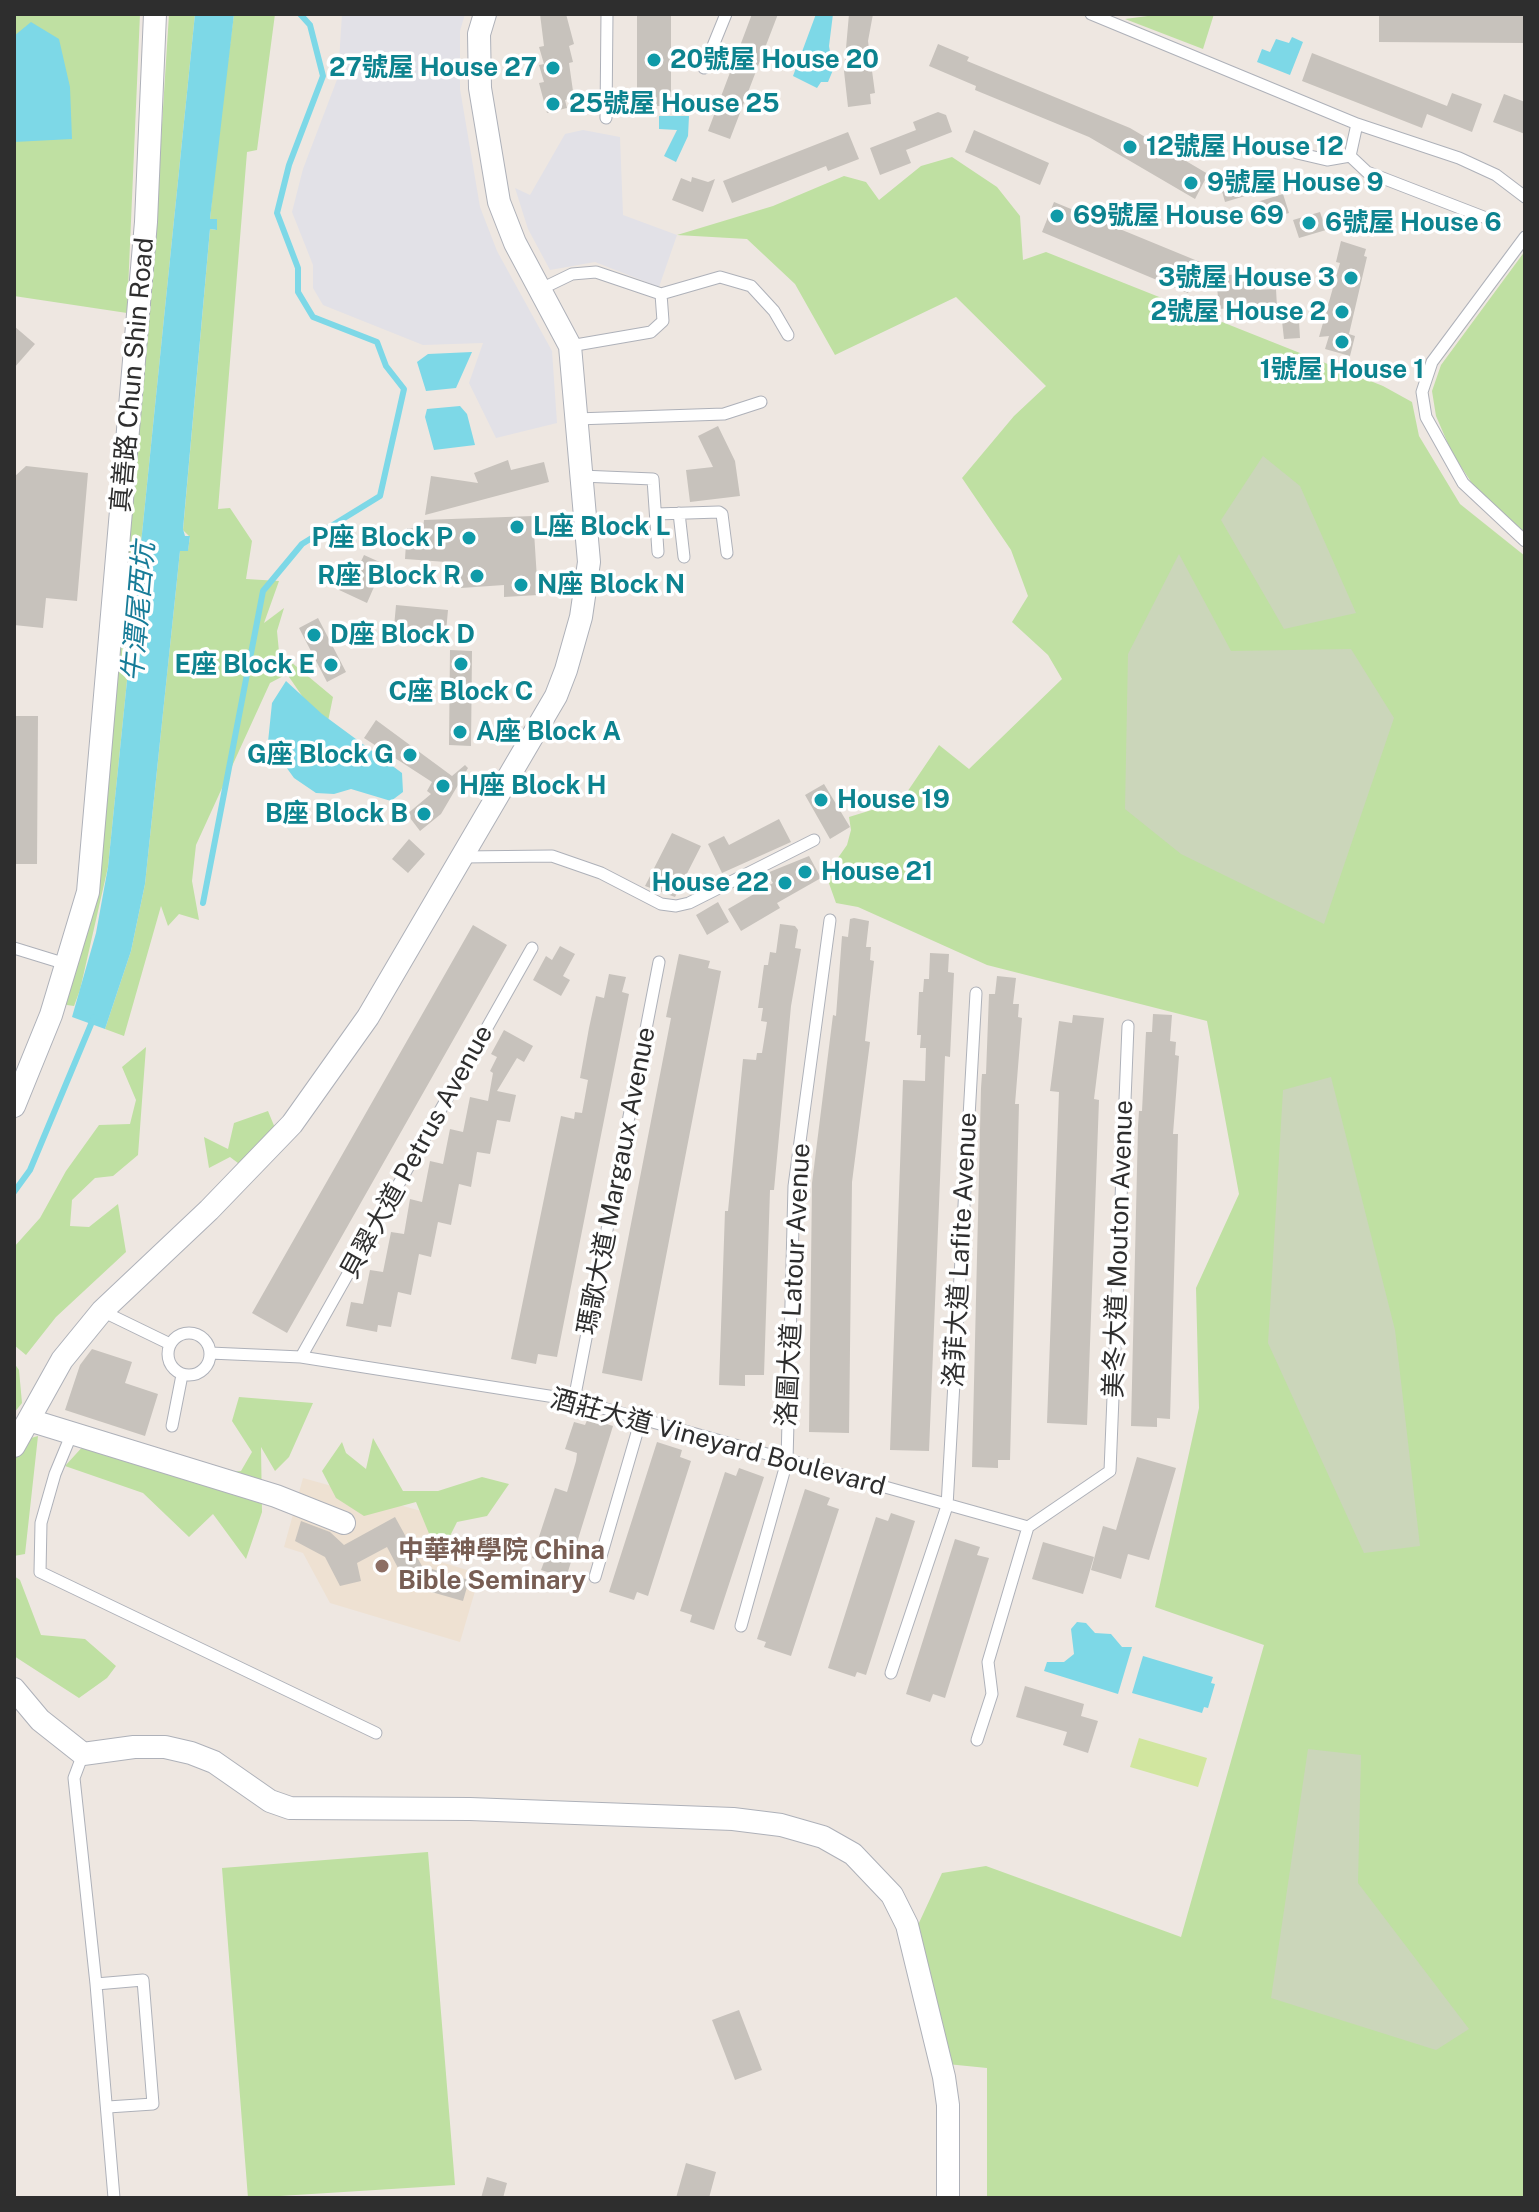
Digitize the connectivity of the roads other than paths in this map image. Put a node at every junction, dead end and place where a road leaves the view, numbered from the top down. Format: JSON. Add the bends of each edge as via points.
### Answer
{"nodes":[{"id":1,"x":155,"y":14,"type":"edge"},
{"id":2,"x":485,"y":14,"type":"edge"},
{"id":3,"x":607,"y":14,"type":"edge"},
{"id":4,"x":726,"y":14,"type":"edge"},
{"id":5,"x":1091,"y":14,"type":"edge"},
{"id":6,"x":704,"y":68,"type":"dead end"},
{"id":7,"x":606,"y":118,"type":"dead end"},
{"id":8,"x":1357,"y":124,"type":"junction"},
{"id":9,"x":1297,"y":153,"type":"dead end"},
{"id":10,"x":1350,"y":156,"type":"junction"},
{"id":11,"x":1525,"y":197,"type":"edge"},
{"id":12,"x":1486,"y":218,"type":"dead end"},
{"id":13,"x":1525,"y":237,"type":"edge"},
{"id":14,"x":539,"y":290,"type":"junction"},
{"id":15,"x":661,"y":294,"type":"junction"},
{"id":16,"x":788,"y":335,"type":"dead end"},
{"id":17,"x":570,"y":346,"type":"junction"},
{"id":18,"x":761,"y":402,"type":"dead end"},
{"id":19,"x":576,"y":419,"type":"junction"},
{"id":20,"x":580,"y":476,"type":"junction"},
{"id":21,"x":679,"y":513,"type":"junction"},
{"id":22,"x":656,"y":514,"type":"junction"},
{"id":23,"x":1525,"y":541,"type":"edge"},
{"id":24,"x":658,"y":552,"type":"dead end"},
{"id":25,"x":727,"y":553,"type":"dead end"},
{"id":26,"x":684,"y":557,"type":"dead end"},
{"id":27,"x":814,"y":840,"type":"dead end"},
{"id":28,"x":461,"y":858,"type":"junction"},
{"id":29,"x":830,"y":920,"type":"dead end"},
{"id":30,"x":14,"y":948,"type":"edge"},
{"id":31,"x":532,"y":948,"type":"dead end"},
{"id":32,"x":659,"y":962,"type":"dead end"},
{"id":33,"x":66,"y":964,"type":"junction"},
{"id":34,"x":976,"y":993,"type":"dead end"},
{"id":35,"x":1128,"y":1026,"type":"dead end"},
{"id":36,"x":14,"y":1106,"type":"edge"},
{"id":37,"x":102,"y":1311,"type":"junction"},
{"id":38,"x":170,"y":1344,"type":"junction"},
{"id":39,"x":210,"y":1353,"type":"junction"},
{"id":40,"x":301,"y":1357,"type":"junction"},
{"id":41,"x":182,"y":1375,"type":"junction"},
{"id":42,"x":574,"y":1400,"type":"junction"},
{"id":43,"x":641,"y":1419,"type":"junction"},
{"id":44,"x":29,"y":1420,"type":"junction"},
{"id":45,"x":172,"y":1426,"type":"dead end"},
{"id":46,"x":72,"y":1433,"type":"junction"},
{"id":47,"x":14,"y":1446,"type":"edge"},
{"id":48,"x":787,"y":1461,"type":"junction"},
{"id":49,"x":947,"y":1506,"type":"junction"},
{"id":50,"x":344,"y":1523,"type":"dead end"},
{"id":51,"x":1028,"y":1527,"type":"junction"},
{"id":52,"x":595,"y":1577,"type":"dead end"},
{"id":53,"x":741,"y":1626,"type":"dead end"},
{"id":54,"x":891,"y":1673,"type":"dead end"},
{"id":55,"x":14,"y":1689,"type":"edge"},
{"id":56,"x":376,"y":1733,"type":"dead end"},
{"id":57,"x":977,"y":1740,"type":"dead end"},
{"id":58,"x":83,"y":1754,"type":"junction"},
{"id":59,"x":96,"y":1984,"type":"junction"},
{"id":60,"x":108,"y":2107,"type":"junction"},
{"id":61,"x":114,"y":2198,"type":"edge"},
{"id":62,"x":948,"y":2198,"type":"edge"}],
"edges":[{"from":1,"to":33,"type":"street","name":"真善路 Chun Shin Road","via":[[146,222],[88,892]]},
{"from":2,"to":14,"type":"street","via":[[479,34],[480,88],[499,202]]},
{"from":3,"to":7,"type":"lane"},
{"from":4,"to":6,"type":"lane"},
{"from":5,"to":8,"type":"lane"},
{"from":8,"to":10,"type":"lane"},
{"from":8,"to":11,"type":"lane","via":[[1459,158],[1496,175]]},
{"from":9,"to":10,"type":"lane","via":[[1327,160]]},
{"from":10,"to":12,"type":"lane","via":[[1367,172]]},
{"from":13,"to":23,"type":"lane","via":[[1432,362],[1422,392],[1426,417],[1463,483]]},
{"from":14,"to":15,"type":"lane","via":[[572,274],[596,272]]},
{"from":14,"to":17,"type":"street"},
{"from":15,"to":16,"type":"lane","via":[[720,277],[751,286]]},
{"from":15,"to":17,"type":"lane","via":[[663,321],[651,332]]},
{"from":17,"to":19,"type":"street"},
{"from":18,"to":19,"type":"lane","via":[[724,414]]},
{"from":19,"to":20,"type":"street"},
{"from":20,"to":22,"type":"lane","via":[[650,477]]},
{"from":20,"to":28,"type":"street","via":[[589,562],[575,644],[556,696]]},
{"from":21,"to":22,"type":"lane"},
{"from":21,"to":25,"type":"lane","via":[[722,514]]},
{"from":21,"to":26,"type":"lane"},
{"from":22,"to":24,"type":"lane"},
{"from":27,"to":28,"type":"lane","via":[[676,906],[552,856]]},
{"from":28,"to":37,"type":"street","via":[[368,1017],[292,1124]]},
{"from":29,"to":48,"type":"lane","name":"洛圖大道 Latour Avenue","via":[[794,1186]]},
{"from":30,"to":33,"type":"lane"},
{"from":31,"to":40,"type":"lane","name":"貝翠大道 Petrus Avenue"},
{"from":32,"to":42,"type":"lane","name":"瑪歌大道 Margaux Avenue"},
{"from":33,"to":36,"type":"street","name":"真善路 Chun Shin Road"},
{"from":34,"to":49,"type":"lane","name":"洛菲大道 Lafite Avenue"},
{"from":35,"to":51,"type":"lane","name":"美冬大道 Mouton Avenue","via":[[1110,1471]]},
{"from":37,"to":38,"type":"lane"},
{"from":37,"to":44,"type":"street","via":[[62,1360]]},
{"from":38,"to":39,"type":"lane","via":[[193,1333],[205,1340]]},
{"from":38,"to":41,"type":"lane","via":[[167,1358]]},
{"from":39,"to":40,"type":"lane","name":"酒莊大道 Vineyard Boulevard"},
{"from":39,"to":41,"type":"lane","via":[[203,1371]]},
{"from":40,"to":42,"type":"lane","name":"酒莊大道 Vineyard Boulevard"},
{"from":41,"to":45,"type":"lane"},
{"from":42,"to":43,"type":"lane","name":"酒莊大道 Vineyard Boulevard"},
{"from":43,"to":48,"type":"lane","name":"酒莊大道 Vineyard Boulevard"},
{"from":43,"to":52,"type":"lane"},
{"from":44,"to":46,"type":"street"},
{"from":44,"to":47,"type":"street"},
{"from":46,"to":50,"type":"street","via":[[276,1496]]},
{"from":46,"to":56,"type":"lane","via":[[41,1523],[40,1572]]},
{"from":48,"to":49,"type":"lane","name":"酒莊大道 Vineyard Boulevard"},
{"from":48,"to":53,"type":"lane","name":"洛圖大道 Latour Avenue"},
{"from":49,"to":51,"type":"lane","name":"酒莊大道 Vineyard Boulevard"},
{"from":49,"to":54,"type":"lane","name":"洛菲大道 Lafite Avenue"},
{"from":51,"to":57,"type":"lane","via":[[988,1662],[992,1694]]},
{"from":55,"to":58,"type":"street","via":[[40,1720]]},
{"from":58,"to":59,"type":"lane","via":[[74,1778]]},
{"from":58,"to":62,"type":"street","via":[[134,1747],[191,1753],[290,1808],[733,1819],[823,1837],[863,1864],[892,1895],[907,1925],[944,2077]]},
{"from":59,"to":60,"type":"lane"},
{"from":59,"to":60,"type":"lane","via":[[143,1980],[153,2104]]},
{"from":60,"to":61,"type":"lane"}]}
